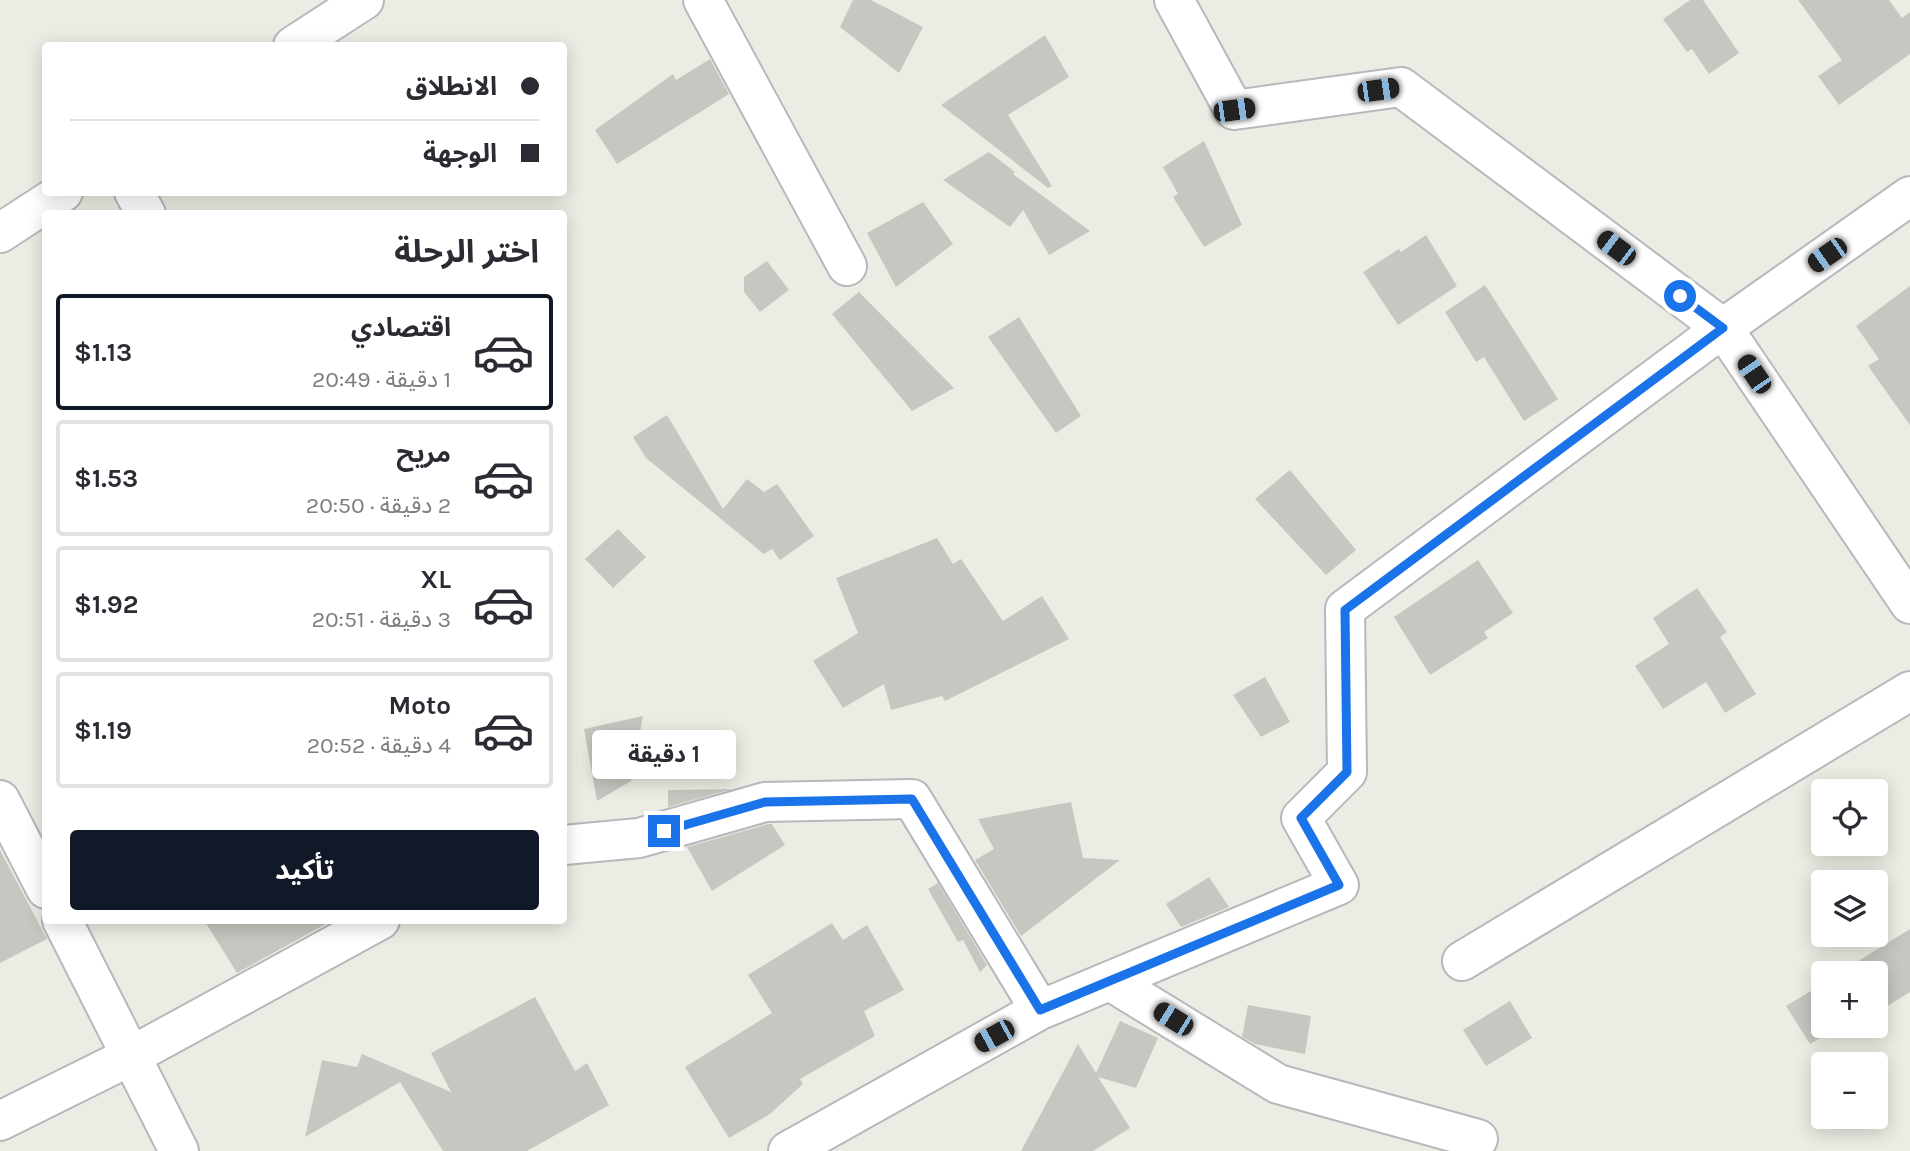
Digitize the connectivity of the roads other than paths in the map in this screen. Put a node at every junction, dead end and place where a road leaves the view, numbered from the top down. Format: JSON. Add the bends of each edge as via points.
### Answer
{"nodes":[{"id":1,"x":364,"y":0,"type":"edge"},
{"id":2,"x":703,"y":0,"type":"edge"},
{"id":3,"x":1174,"y":0,"type":"edge"},
{"id":4,"x":298,"y":42,"type":"edge"},
{"id":5,"x":57,"y":196,"type":"edge"},
{"id":6,"x":1910,"y":196,"type":"edge"},
{"id":7,"x":0,"y":233,"type":"edge"},
{"id":8,"x":848,"y":266,"type":"dead end"},
{"id":9,"x":1723,"y":328,"type":"junction"},
{"id":10,"x":1910,"y":604,"type":"edge"},
{"id":11,"x":1910,"y":691,"type":"edge"},
{"id":12,"x":0,"y":800,"type":"edge"},
{"id":13,"x":567,"y":845,"type":"edge"},
{"id":14,"x":42,"y":881,"type":"edge"},
{"id":15,"x":64,"y":924,"type":"edge"},
{"id":16,"x":373,"y":924,"type":"edge"},
{"id":17,"x":1462,"y":961,"type":"dead end"},
{"id":18,"x":1110,"y":981,"type":"junction"},
{"id":19,"x":1040,"y":1010,"type":"junction"},
{"id":20,"x":131,"y":1056,"type":"junction"},
{"id":21,"x":0,"y":1121,"type":"edge"},
{"id":22,"x":1478,"y":1139,"type":"dead end"},
{"id":23,"x":179,"y":1151,"type":"edge"},
{"id":24,"x":788,"y":1151,"type":"edge"}],
"edges":[{"from":1,"to":4,"type":"street"},
{"from":2,"to":8,"type":"street"},
{"from":3,"to":9,"type":"street","via":[[1234,110],[1401,87]]},
{"from":5,"to":7,"type":"street"},
{"from":6,"to":9,"type":"street"},
{"from":9,"to":10,"type":"street"},
{"from":9,"to":18,"type":"street","via":[[1345,610],[1347,772],[1301,818],[1339,885]]},
{"from":11,"to":17,"type":"street"},
{"from":12,"to":14,"type":"street"},
{"from":13,"to":19,"type":"street","via":[[639,838],[765,802],[912,799]]},
{"from":15,"to":20,"type":"street"},
{"from":16,"to":20,"type":"street"},
{"from":18,"to":19,"type":"street"},
{"from":18,"to":22,"type":"street","via":[[1278,1084]]},
{"from":19,"to":24,"type":"street"},
{"from":20,"to":21,"type":"street"},
{"from":20,"to":23,"type":"street"}]}
